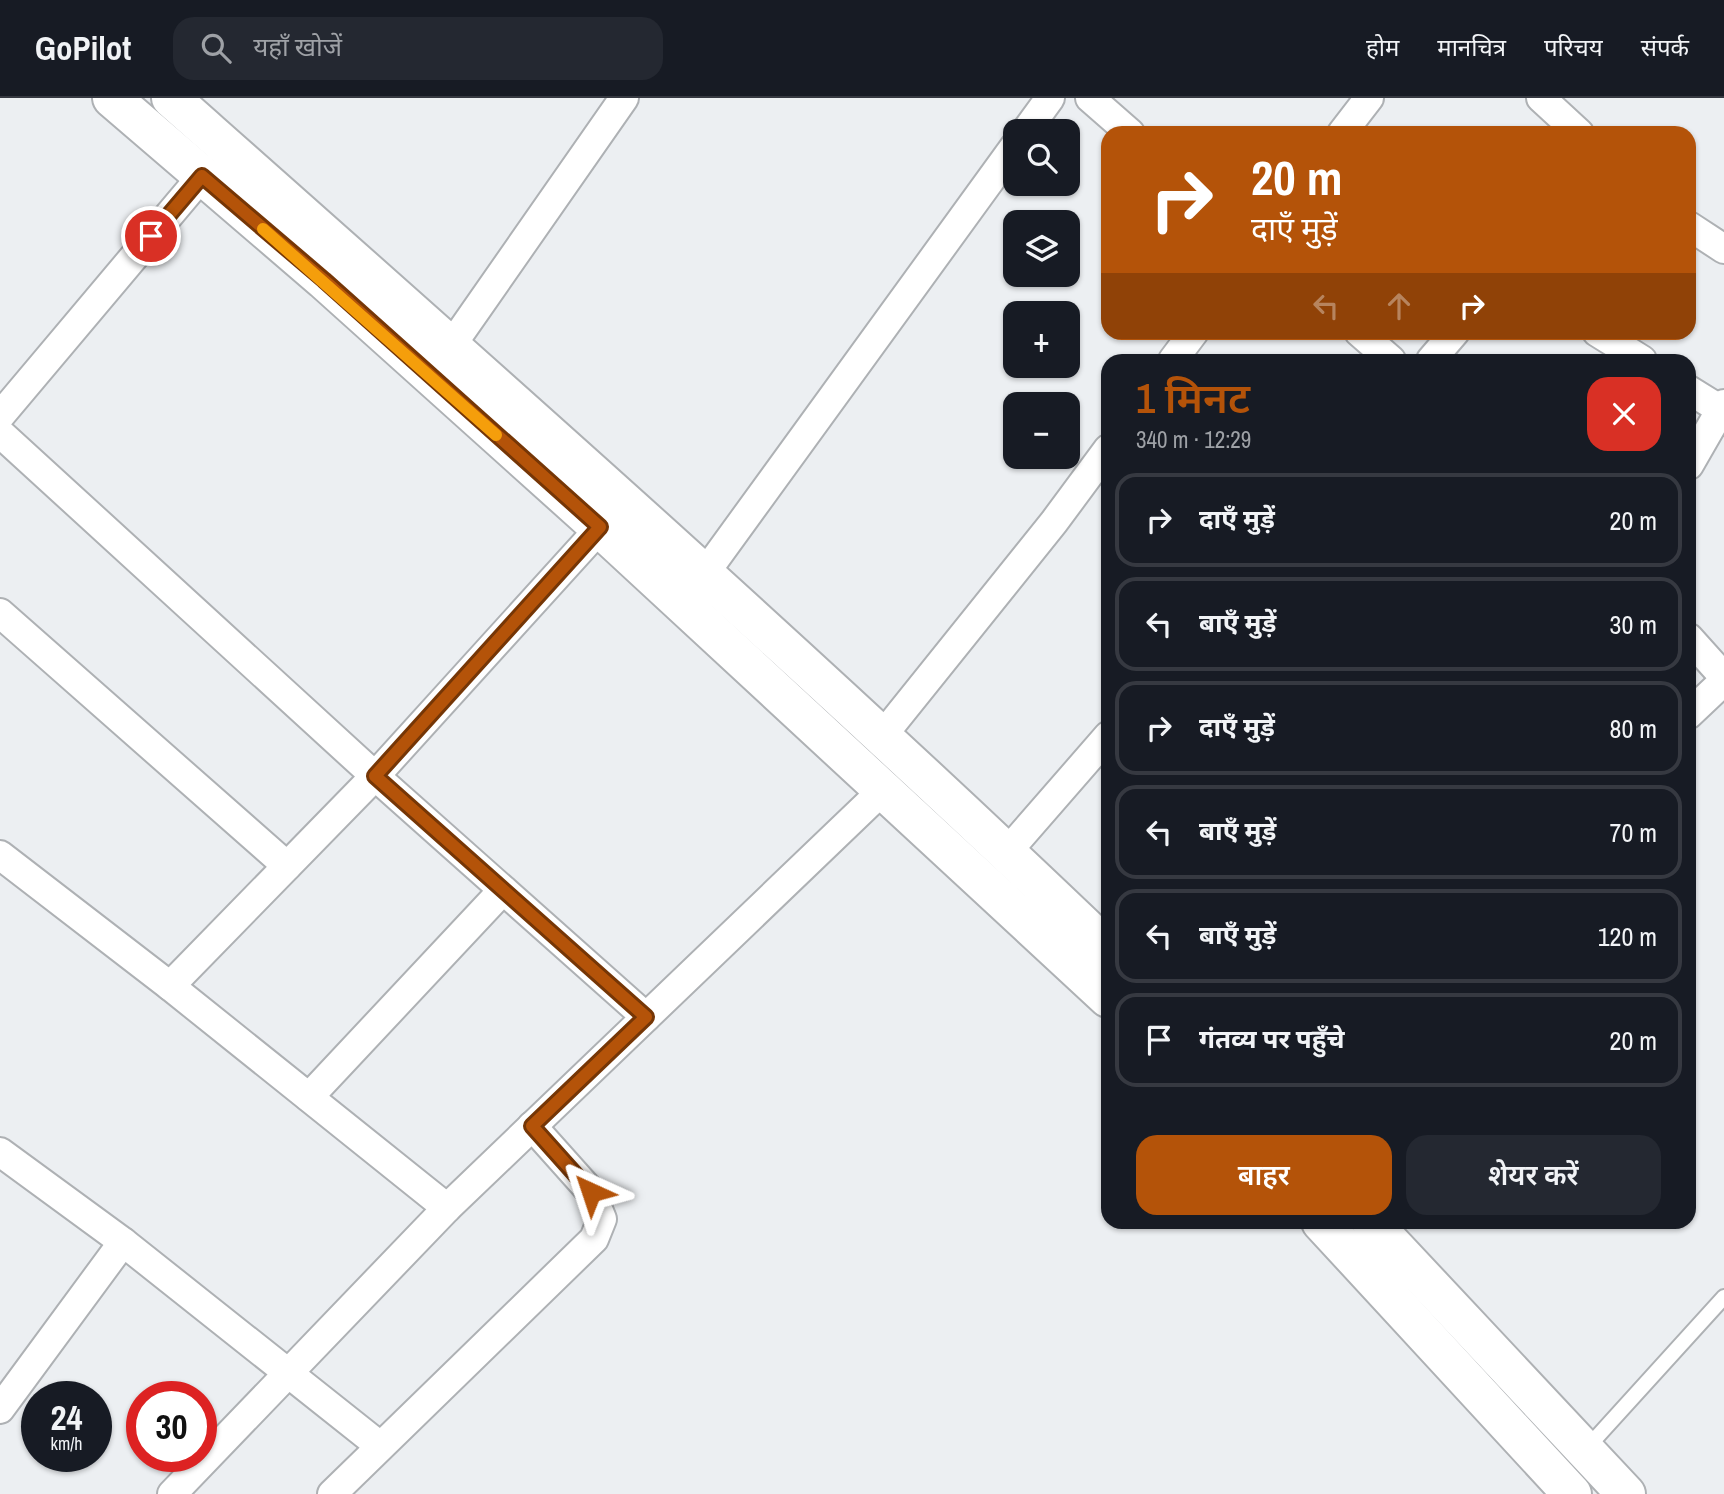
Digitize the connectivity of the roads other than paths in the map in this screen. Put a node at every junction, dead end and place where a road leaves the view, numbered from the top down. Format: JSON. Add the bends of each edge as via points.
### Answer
{"nodes":[{"id":1,"x":112,"y":98,"type":"edge"},
{"id":2,"x":171,"y":98,"type":"edge"},
{"id":3,"x":624,"y":98,"type":"edge"},
{"id":4,"x":1050,"y":98,"type":"edge"},
{"id":5,"x":1090,"y":98,"type":"edge"},
{"id":6,"x":1369,"y":98,"type":"edge"},
{"id":7,"x":1541,"y":98,"type":"edge"},
{"id":8,"x":1035,"y":119,"type":"edge"},
{"id":9,"x":1122,"y":126,"type":"edge"},
{"id":10,"x":1347,"y":126,"type":"edge"},
{"id":11,"x":1571,"y":126,"type":"edge"},
{"id":12,"x":1003,"y":163,"type":"edge"},
{"id":13,"x":202,"y":176,"type":"junction"},
{"id":14,"x":1696,"y":231,"type":"edge"},
{"id":15,"x":1724,"y":249,"type":"edge"},
{"id":16,"x":1368,"y":340,"type":"edge"},
{"id":17,"x":1448,"y":340,"type":"edge"},
{"id":18,"x":1610,"y":340,"type":"edge"},
{"id":19,"x":451,"y":346,"type":"junction"},
{"id":20,"x":1384,"y":354,"type":"edge"},
{"id":21,"x":1436,"y":354,"type":"edge"},
{"id":22,"x":1632,"y":354,"type":"edge"},
{"id":23,"x":1696,"y":394,"type":"edge"},
{"id":24,"x":1722,"y":407,"type":"edge"},
{"id":25,"x":0,"y":416,"type":"edge"},
{"id":26,"x":0,"y":433,"type":"edge"},
{"id":27,"x":1696,"y":453,"type":"edge"},
{"id":28,"x":1101,"y":458,"type":"edge"},
{"id":29,"x":600,"y":527,"type":"junction"},
{"id":30,"x":705,"y":573,"type":"junction"},
{"id":31,"x":0,"y":613,"type":"edge"},
{"id":32,"x":1696,"y":646,"type":"edge"},
{"id":33,"x":1724,"y":679,"type":"edge"},
{"id":34,"x":1696,"y":707,"type":"edge"},
{"id":35,"x":883,"y":735,"type":"junction"},
{"id":36,"x":1101,"y":744,"type":"edge"},
{"id":37,"x":375,"y":776,"type":"junction"},
{"id":38,"x":884,"y":789,"type":"junction"},
{"id":39,"x":1007,"y":852,"type":"junction"},
{"id":40,"x":0,"y":855,"type":"edge"},
{"id":41,"x":287,"y":866,"type":"junction"},
{"id":42,"x":503,"y":890,"type":"junction"},
{"id":43,"x":1101,"y":942,"type":"edge"},
{"id":44,"x":170,"y":986,"type":"junction"},
{"id":45,"x":1101,"y":991,"type":"edge"},
{"id":46,"x":646,"y":1017,"type":"junction"},
{"id":47,"x":309,"y":1097,"type":"junction"},
{"id":48,"x":532,"y":1126,"type":"junction"},
{"id":49,"x":0,"y":1152,"type":"edge"},
{"id":50,"x":447,"y":1208,"type":"junction"},
{"id":51,"x":1327,"y":1229,"type":"edge"},
{"id":52,"x":1378,"y":1229,"type":"edge"},
{"id":53,"x":123,"y":1242,"type":"junction"},
{"id":54,"x":1724,"y":1297,"type":"edge"},
{"id":55,"x":289,"y":1372,"type":"junction"},
{"id":56,"x":0,"y":1409,"type":"edge"},
{"id":57,"x":380,"y":1446,"type":"junction"},
{"id":58,"x":1585,"y":1450,"type":"junction"},
{"id":59,"x":172,"y":1494,"type":"edge"},
{"id":60,"x":332,"y":1494,"type":"edge"},
{"id":61,"x":1572,"y":1494,"type":"edge"},
{"id":62,"x":1626,"y":1494,"type":"edge"}],
"edges":[{"from":1,"to":13,"type":"main road"},
{"from":2,"to":19,"type":"main road"},
{"from":3,"to":19,"type":"street"},
{"from":4,"to":8,"type":"street"},
{"from":5,"to":9,"type":"street"},
{"from":6,"to":10,"type":"street"},
{"from":7,"to":11,"type":"street"},
{"from":12,"to":30,"type":"street"},
{"from":13,"to":25,"type":"street"},
{"from":13,"to":29,"type":"main road"},
{"from":14,"to":15,"type":"street"},
{"from":16,"to":20,"type":"street"},
{"from":17,"to":21,"type":"street"},
{"from":18,"to":22,"type":"street"},
{"from":19,"to":30,"type":"main road"},
{"from":23,"to":24,"type":"street"},
{"from":24,"to":27,"type":"street"},
{"from":26,"to":37,"type":"street"},
{"from":28,"to":35,"type":"street"},
{"from":29,"to":37,"type":"street"},
{"from":29,"to":38,"type":"main road"},
{"from":30,"to":35,"type":"main road"},
{"from":31,"to":41,"type":"street"},
{"from":32,"to":33,"type":"street"},
{"from":33,"to":34,"type":"street"},
{"from":35,"to":39,"type":"main road"},
{"from":36,"to":39,"type":"street"},
{"from":37,"to":41,"type":"street"},
{"from":37,"to":42,"type":"street"},
{"from":38,"to":45,"type":"main road"},
{"from":38,"to":46,"type":"street"},
{"from":39,"to":43,"type":"main road"},
{"from":40,"to":44,"type":"street"},
{"from":41,"to":44,"type":"street"},
{"from":42,"to":46,"type":"street"},
{"from":42,"to":47,"type":"street"},
{"from":44,"to":47,"type":"street"},
{"from":46,"to":48,"type":"street"},
{"from":47,"to":50,"type":"street"},
{"from":48,"to":50,"type":"street"},
{"from":48,"to":57,"type":"street","via":[[591,1192],[602,1219],[594,1239]]},
{"from":49,"to":53,"type":"street"},
{"from":50,"to":55,"type":"street"},
{"from":51,"to":61,"type":"main road"},
{"from":52,"to":58,"type":"main road"},
{"from":53,"to":55,"type":"street"},
{"from":53,"to":56,"type":"street"},
{"from":54,"to":58,"type":"lane"},
{"from":55,"to":57,"type":"street"},
{"from":55,"to":59,"type":"street"},
{"from":57,"to":60,"type":"street"},
{"from":58,"to":62,"type":"main road"}]}
